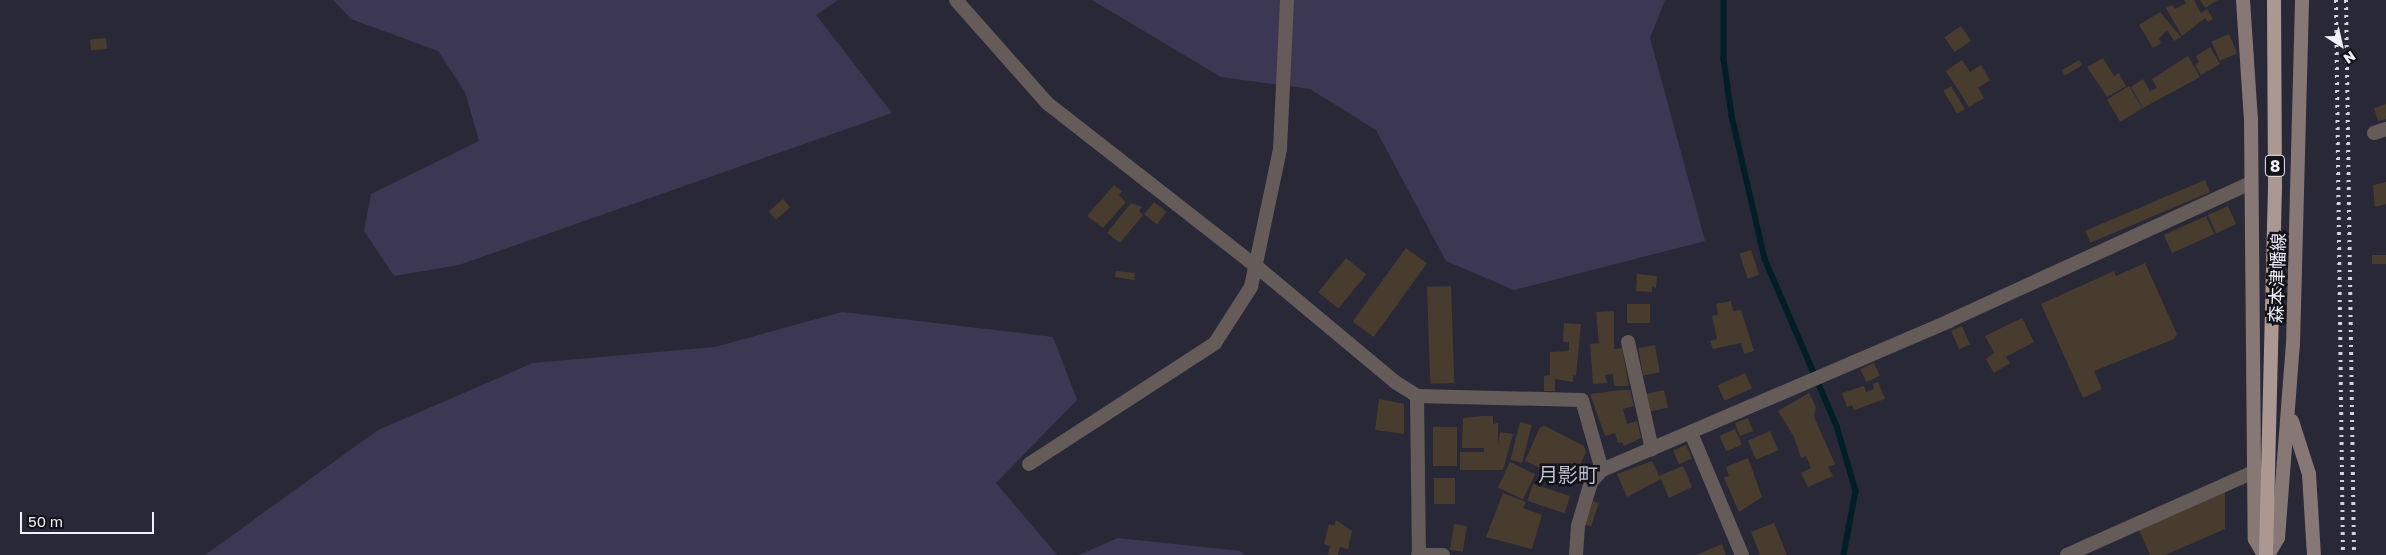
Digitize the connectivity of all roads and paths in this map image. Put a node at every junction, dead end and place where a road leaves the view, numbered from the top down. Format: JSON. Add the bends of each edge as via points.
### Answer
{"nodes":[{"id":1,"x":956,"y":0,"type":"edge"},
{"id":2,"x":1287,"y":0,"type":"edge"},
{"id":3,"x":2243,"y":0,"type":"edge"},
{"id":4,"x":2274,"y":0,"type":"edge"},
{"id":5,"x":2302,"y":0,"type":"edge"},
{"id":6,"x":2251,"y":183,"type":"junction"},
{"id":7,"x":1256,"y":266,"type":"junction"},
{"id":8,"x":1628,"y":342,"type":"dead end"},
{"id":9,"x":1417,"y":396,"type":"junction"},
{"id":10,"x":2289,"y":408,"type":"junction"},
{"id":11,"x":1691,"y":433,"type":"junction"},
{"id":12,"x":1652,"y":449,"type":"junction"},
{"id":13,"x":1029,"y":464,"type":"dead end"},
{"id":14,"x":1602,"y":470,"type":"junction"},
{"id":15,"x":2256,"y":471,"type":"junction"},
{"id":16,"x":1419,"y":554,"type":"edge"},
{"id":17,"x":1443,"y":555,"type":"edge"},
{"id":18,"x":1576,"y":555,"type":"edge"},
{"id":19,"x":1742,"y":555,"type":"edge"},
{"id":20,"x":2067,"y":555,"type":"edge"},
{"id":21,"x":2266,"y":555,"type":"edge"},
{"id":22,"x":2314,"y":555,"type":"edge"}],
"edges":[{"from":1,"to":7,"type":"street","via":[[1047,103]]},
{"from":2,"to":7,"type":"street","via":[[1280,149]]},
{"from":3,"to":6,"type":"main road","name":"森本津幡線"},
{"from":4,"to":21,"type":"highway","number":"8","via":[[2273,332]]},
{"from":5,"to":10,"type":"main road","name":"森本津幡線"},
{"from":6,"to":11,"type":"street"},
{"from":6,"to":15,"type":"main road","name":"森本津幡線"},
{"from":7,"to":9,"type":"street"},
{"from":7,"to":13,"type":"street","via":[[1251,287],[1215,343]]},
{"from":8,"to":12,"type":"street"},
{"from":9,"to":14,"type":"street","via":[[1582,400]]},
{"from":9,"to":16,"type":"street"},
{"from":10,"to":21,"type":"main road","name":"森本津幡線","via":[[2278,538]]},
{"from":10,"to":22,"type":"main road","via":[[2309,474]]},
{"from":11,"to":12,"type":"street"},
{"from":11,"to":19,"type":"street"},
{"from":12,"to":14,"type":"street"},
{"from":14,"to":18,"type":"street","via":[[1591,482],[1578,526]]},
{"from":15,"to":20,"type":"street"},
{"from":15,"to":21,"type":"main road","name":"森本津幡線","via":[[2255,540]]},
{"from":16,"to":17,"type":"street"}]}
